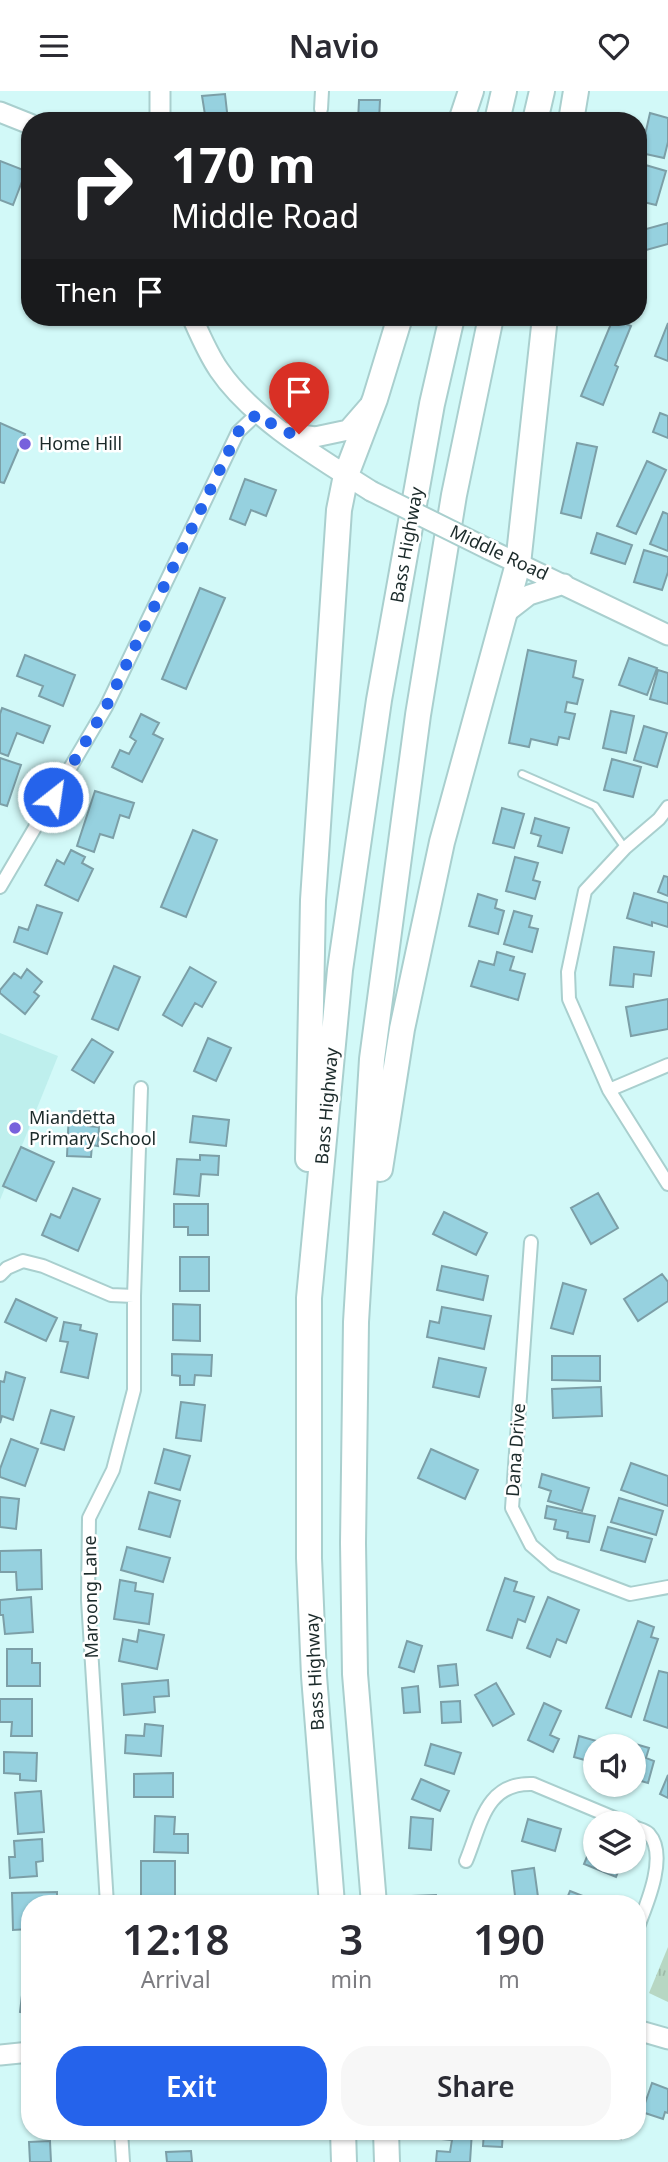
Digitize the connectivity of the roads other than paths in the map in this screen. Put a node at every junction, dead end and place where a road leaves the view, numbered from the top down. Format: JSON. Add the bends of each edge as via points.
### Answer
{"nodes":[{"id":1,"x":160,"y":91,"type":"edge"},
{"id":2,"x":322,"y":91,"type":"edge"},
{"id":3,"x":471,"y":91,"type":"edge"},
{"id":4,"x":504,"y":91,"type":"edge"},
{"id":5,"x":542,"y":91,"type":"edge"},
{"id":6,"x":576,"y":91,"type":"edge"},
{"id":7,"x":321,"y":109,"type":"dead end"},
{"id":8,"x":0,"y":112,"type":"edge"},
{"id":9,"x":160,"y":112,"type":"edge"},
{"id":10,"x":464,"y":112,"type":"edge"},
{"id":11,"x":499,"y":112,"type":"edge"},
{"id":12,"x":537,"y":112,"type":"edge"},
{"id":13,"x":572,"y":112,"type":"edge"},
{"id":14,"x":21,"y":120,"type":"edge"},
{"id":15,"x":197,"y":326,"type":"edge"},
{"id":16,"x":397,"y":326,"type":"edge"},
{"id":17,"x":450,"y":326,"type":"edge"},
{"id":18,"x":489,"y":326,"type":"edge"},
{"id":19,"x":544,"y":326,"type":"edge"},
{"id":20,"x":375,"y":399,"type":"junction"},
{"id":21,"x":258,"y":413,"type":"junction"},
{"id":22,"x":282,"y":432,"type":"junction"},
{"id":23,"x":346,"y":475,"type":"junction"},
{"id":24,"x":518,"y":563,"type":"junction"},
{"id":25,"x":564,"y":584,"type":"junction"},
{"id":26,"x":502,"y":617,"type":"junction"},
{"id":27,"x":668,"y":635,"type":"edge"},
{"id":28,"x":522,"y":774,"type":"dead end"},
{"id":29,"x":668,"y":807,"type":"edge"},
{"id":30,"x":625,"y":848,"type":"junction"},
{"id":31,"x":0,"y":887,"type":"edge"},
{"id":32,"x":668,"y":1065,"type":"edge"},
{"id":33,"x":141,"y":1088,"type":"dead end"},
{"id":34,"x":609,"y":1090,"type":"junction"},
{"id":35,"x":668,"y":1184,"type":"edge"},
{"id":36,"x":531,"y":1242,"type":"dead end"},
{"id":37,"x":0,"y":1275,"type":"edge"},
{"id":38,"x":134,"y":1296,"type":"junction"},
{"id":39,"x":309,"y":1298,"type":"junction"},
{"id":40,"x":356,"y":1322,"type":"junction"},
{"id":41,"x":668,"y":1587,"type":"edge"},
{"id":42,"x":597,"y":1811,"type":"edge"},
{"id":43,"x":646,"y":1832,"type":"edge"},
{"id":44,"x":466,"y":1861,"type":"dead end"},
{"id":45,"x":106,"y":1895,"type":"edge"},
{"id":46,"x":331,"y":1895,"type":"edge"},
{"id":47,"x":373,"y":1895,"type":"edge"},
{"id":48,"x":646,"y":1906,"type":"edge"},
{"id":49,"x":646,"y":2033,"type":"edge"},
{"id":50,"x":668,"y":2039,"type":"edge"},
{"id":51,"x":21,"y":2053,"type":"edge"},
{"id":52,"x":0,"y":2055,"type":"edge"},
{"id":53,"x":122,"y":2140,"type":"edge"},
{"id":54,"x":343,"y":2140,"type":"edge"},
{"id":55,"x":386,"y":2140,"type":"edge"},
{"id":56,"x":123,"y":2162,"type":"edge"},
{"id":57,"x":344,"y":2162,"type":"edge"},
{"id":58,"x":387,"y":2162,"type":"edge"}],
"edges":[{"from":1,"to":9,"type":"main road"},
{"from":2,"to":7,"type":"street"},
{"from":3,"to":10,"type":"highway"},
{"from":4,"to":11,"type":"highway"},
{"from":5,"to":12,"type":"highway"},
{"from":6,"to":13,"type":"highway"},
{"from":8,"to":14,"type":"main road"},
{"from":15,"to":21,"type":"main road","name":"Middle Road","via":[[220,371]]},
{"from":16,"to":20,"type":"highway"},
{"from":17,"to":39,"type":"highway","name":"Bass Highway","via":[[381,687],[345,929]]},
{"from":18,"to":40,"type":"highway","via":[[454,495],[418,715],[372,1059]]},
{"from":19,"to":24,"type":"highway"},
{"from":20,"to":22,"type":"main road","via":[[348,430],[315,437]]},
{"from":20,"to":23,"type":"highway"},
{"from":21,"to":22,"type":"main road","name":"Middle Road"},
{"from":21,"to":31,"type":"street","via":[[238,432],[106,707]]},
{"from":22,"to":23,"type":"main road","name":"Middle Road"},
{"from":23,"to":24,"type":"main road","name":"Middle Road","bridge":true},
{"from":23,"to":39,"type":"highway","via":[[339,510],[313,900]]},
{"from":24,"to":25,"type":"main road","name":"Middle Road"},
{"from":24,"to":26,"type":"highway"},
{"from":25,"to":26,"type":"main road","via":[[529,595]]},
{"from":25,"to":27,"type":"main road","name":"Middle Road"},
{"from":26,"to":40,"type":"highway","via":[[443,842],[402,1029]]},
{"from":28,"to":30,"type":"lane","via":[[595,806]]},
{"from":29,"to":30,"type":"street"},
{"from":30,"to":34,"type":"street","via":[[585,891],[568,972],[569,999]]},
{"from":32,"to":34,"type":"street"},
{"from":33,"to":38,"type":"street","name":"Maroong Lane"},
{"from":34,"to":35,"type":"street"},
{"from":36,"to":41,"type":"street","name":"Dana Drive","via":[[512,1509],[531,1545],[554,1565],[631,1594]]},
{"from":37,"to":38,"type":"street","via":[[23,1261],[111,1295]]},
{"from":38,"to":45,"type":"street","name":"Maroong Lane","via":[[134,1389],[113,1470],[89,1518],[88,1600]]},
{"from":39,"to":46,"type":"highway","name":"Bass Highway","via":[[309,1558]]},
{"from":40,"to":47,"type":"highway","via":[[355,1674]]},
{"from":42,"to":44,"type":"street","via":[[533,1784],[517,1783],[489,1802]]},
{"from":43,"to":48,"type":"street","via":[[657,1845],[660,1859]]},
{"from":49,"to":50,"type":"main road"},
{"from":51,"to":52,"type":"main road"},
{"from":53,"to":56,"type":"street"},
{"from":54,"to":57,"type":"highway"},
{"from":55,"to":58,"type":"highway"}]}
